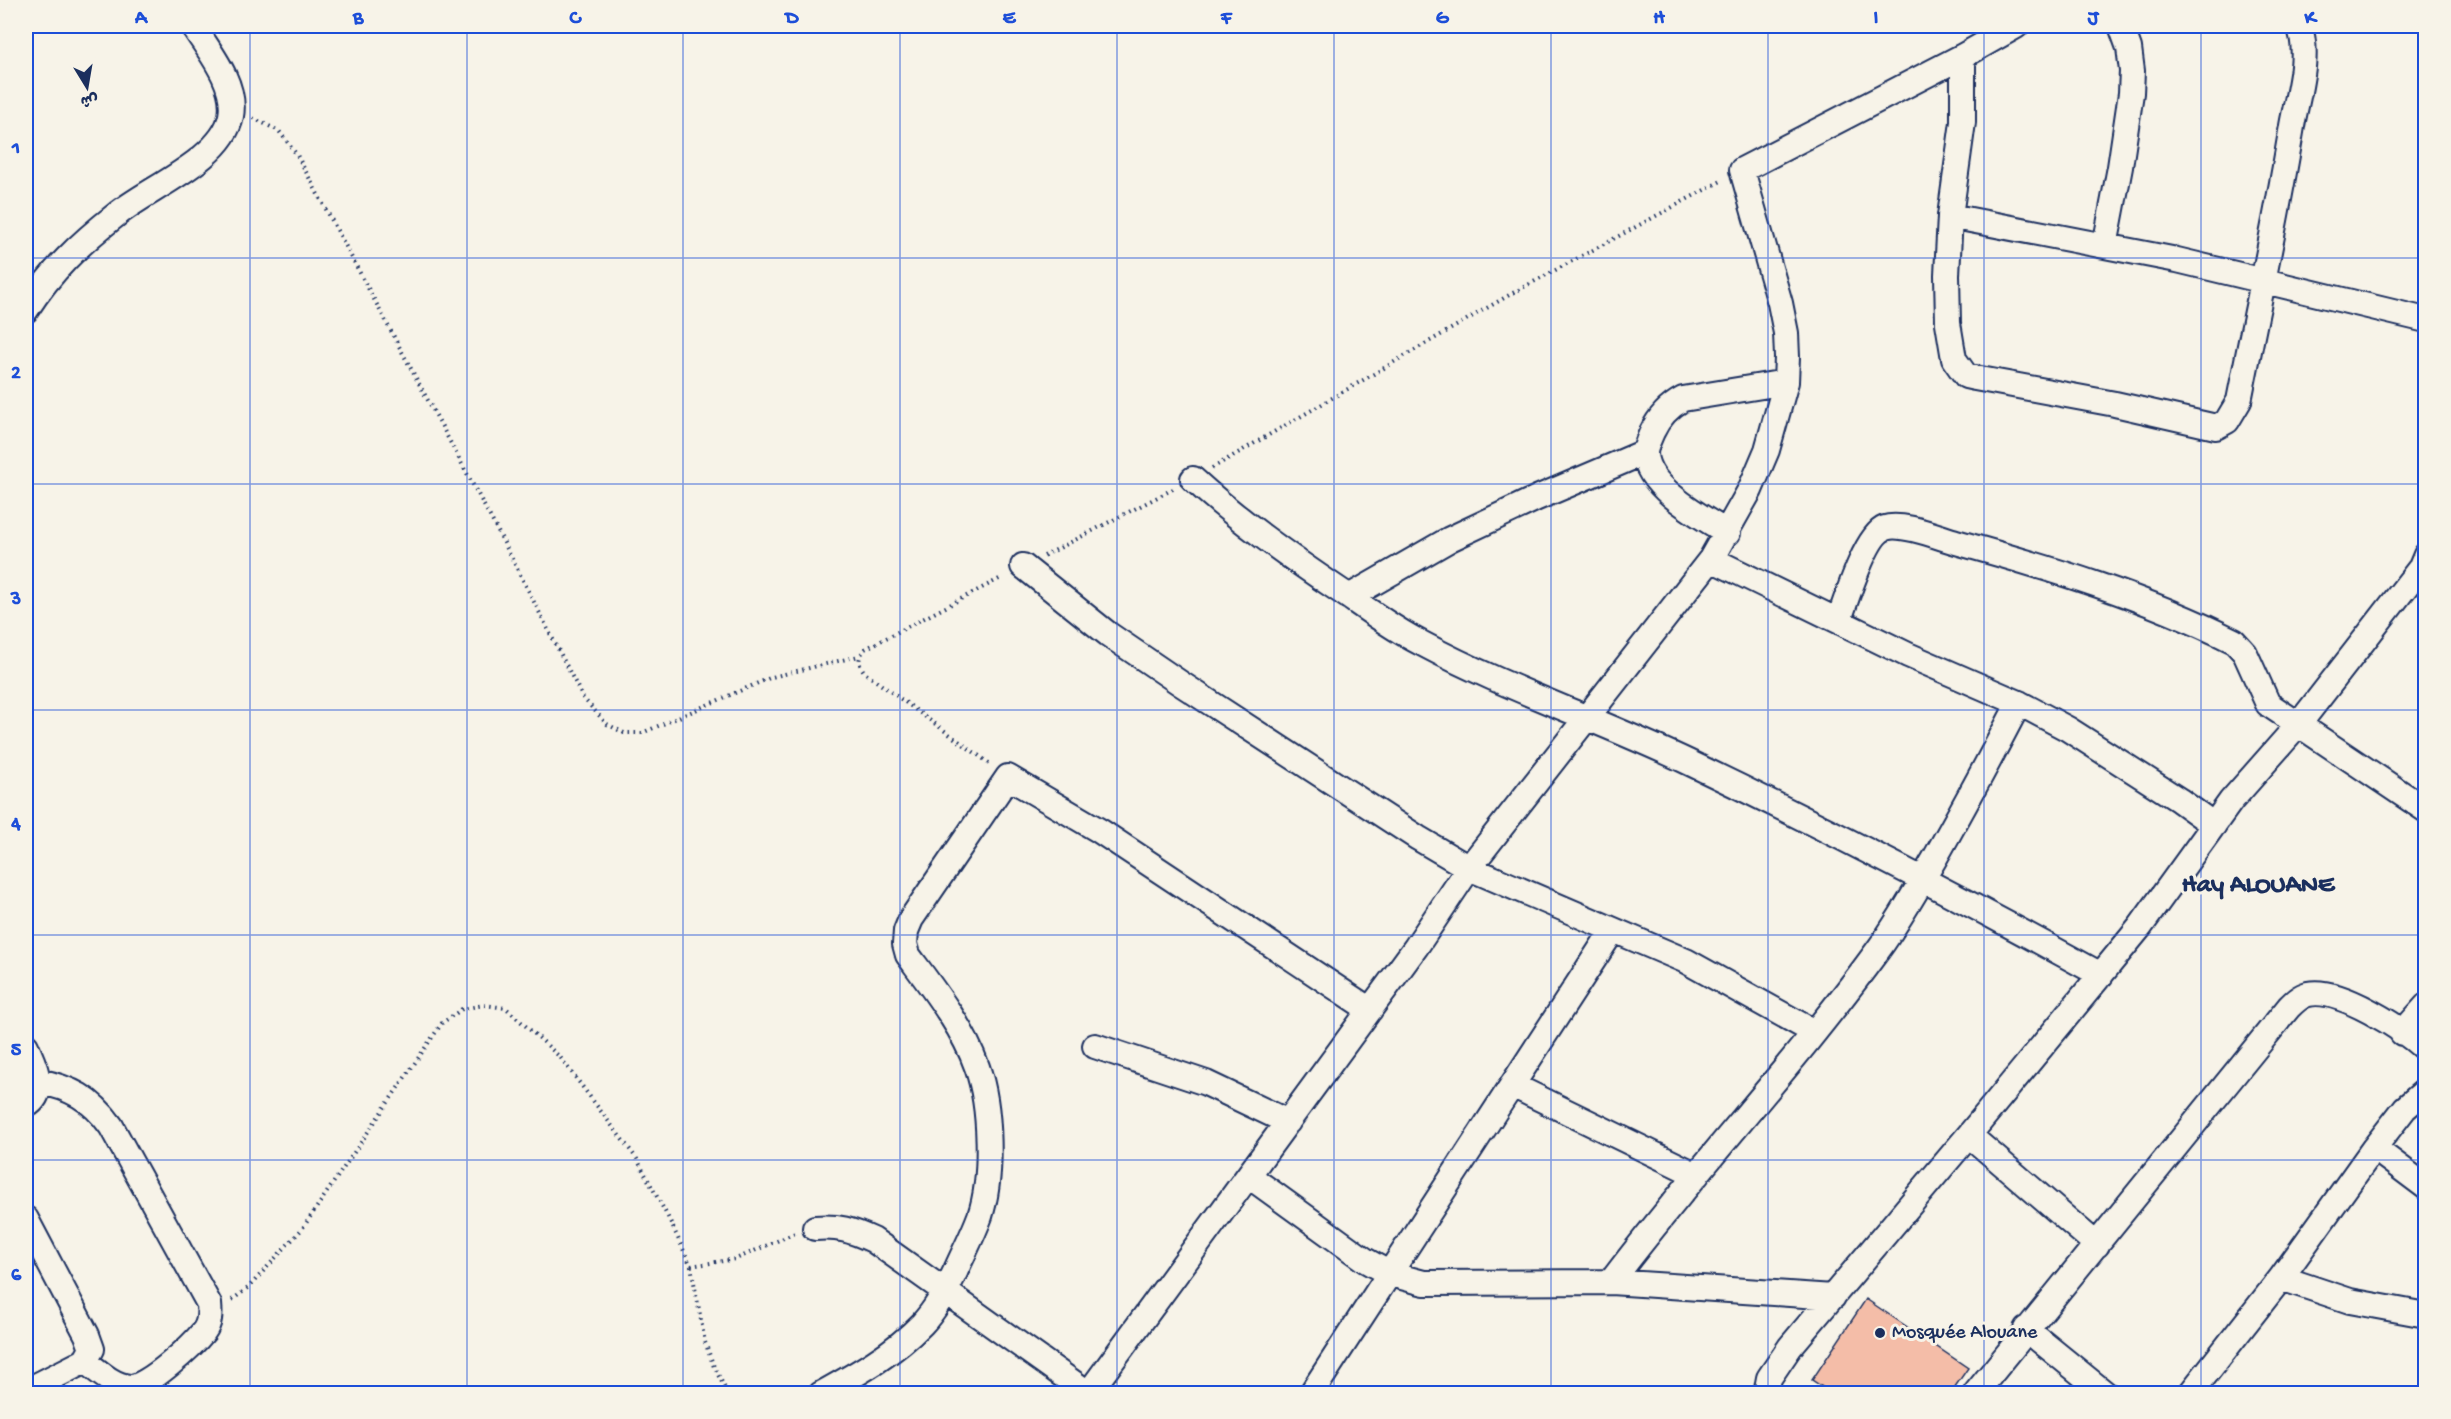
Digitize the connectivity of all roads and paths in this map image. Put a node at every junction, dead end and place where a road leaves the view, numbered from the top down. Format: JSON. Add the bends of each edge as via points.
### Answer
{"nodes":[{"id":1,"x":193,"y":26,"type":"edge"},
{"id":2,"x":2016,"y":26,"type":"edge"},
{"id":3,"x":2121,"y":26,"type":"edge"},
{"id":4,"x":2299,"y":26,"type":"edge"},
{"id":5,"x":1963,"y":56,"type":"junction"},
{"id":6,"x":231,"y":116,"type":"junction"},
{"id":7,"x":1742,"y":170,"type":"junction"},
{"id":8,"x":1950,"y":216,"type":"junction"},
{"id":9,"x":2105,"y":246,"type":"junction"},
{"id":10,"x":2264,"y":281,"type":"junction"},
{"id":11,"x":26,"y":310,"type":"edge"},
{"id":12,"x":2426,"y":320,"type":"edge"},
{"id":13,"x":1786,"y":382,"type":"junction"},
{"id":14,"x":1645,"y":452,"type":"junction"},
{"id":15,"x":1193,"y":478,"type":"junction"},
{"id":16,"x":1728,"y":532,"type":"junction"},
{"id":17,"x":1711,"y":559,"type":"junction"},
{"id":18,"x":2424,"y":564,"type":"edge"},
{"id":19,"x":1023,"y":566,"type":"junction"},
{"id":20,"x":1349,"y":597,"type":"junction"},
{"id":21,"x":1839,"y":620,"type":"junction"},
{"id":22,"x":859,"y":656,"type":"junction"},
{"id":23,"x":2019,"y":703,"type":"junction"},
{"id":24,"x":1586,"y":717,"type":"junction"},
{"id":25,"x":2299,"y":724,"type":"junction"},
{"id":26,"x":1008,"y":777,"type":"junction"},
{"id":27,"x":2426,"y":810,"type":"edge"},
{"id":28,"x":2214,"y":825,"type":"junction"},
{"id":29,"x":1469,"y":868,"type":"junction"},
{"id":30,"x":1923,"y":878,"type":"junction"},
{"id":31,"x":1613,"y":930,"type":"junction"},
{"id":32,"x":2101,"y":975,"type":"junction"},
{"id":33,"x":2426,"y":1006,"type":"edge"},
{"id":34,"x":1370,"y":1010,"type":"junction"},
{"id":35,"x":1814,"y":1032,"type":"junction"},
{"id":36,"x":2402,"y":1033,"type":"junction"},
{"id":37,"x":26,"y":1046,"type":"edge"},
{"id":38,"x":1095,"y":1046,"type":"dead end"},
{"id":39,"x":2426,"y":1050,"type":"edge"},
{"id":40,"x":38,"y":1081,"type":"junction"},
{"id":41,"x":1512,"y":1085,"type":"junction"},
{"id":42,"x":2426,"y":1090,"type":"edge"},
{"id":43,"x":26,"y":1106,"type":"edge"},
{"id":44,"x":1288,"y":1122,"type":"junction"},
{"id":45,"x":1969,"y":1135,"type":"junction"},
{"id":46,"x":2374,"y":1148,"type":"junction"},
{"id":47,"x":1697,"y":1174,"type":"junction"},
{"id":48,"x":1249,"y":1176,"type":"junction"},
{"id":49,"x":2426,"y":1187,"type":"edge"},
{"id":50,"x":26,"y":1219,"type":"edge"},
{"id":51,"x":815,"y":1228,"type":"joint"},
{"id":52,"x":2097,"y":1245,"type":"junction"},
{"id":53,"x":691,"y":1266,"type":"junction"},
{"id":54,"x":1390,"y":1274,"type":"junction"},
{"id":55,"x":2280,"y":1278,"type":"junction"},
{"id":56,"x":1611,"y":1282,"type":"junction"},
{"id":57,"x":945,"y":1292,"type":"junction"},
{"id":58,"x":1833,"y":1297,"type":"junction"},
{"id":59,"x":2426,"y":1315,"type":"edge"},
{"id":60,"x":211,"y":1316,"type":"junction"},
{"id":61,"x":2025,"y":1329,"type":"junction"},
{"id":62,"x":85,"y":1361,"type":"junction"},
{"id":63,"x":26,"y":1391,"type":"edge"},
{"id":64,"x":1089,"y":1393,"type":"edge"},
{"id":65,"x":728,"y":1394,"type":"edge"},
{"id":66,"x":821,"y":1394,"type":"edge"},
{"id":67,"x":1311,"y":1394,"type":"edge"},
{"id":68,"x":1766,"y":1394,"type":"edge"},
{"id":69,"x":1975,"y":1394,"type":"edge"},
{"id":70,"x":2106,"y":1394,"type":"edge"},
{"id":71,"x":2190,"y":1394,"type":"edge"}],
"edges":[{"from":1,"to":6,"type":"street","via":[[223,76]]},
{"from":2,"to":5,"type":"street"},
{"from":3,"to":9,"type":"street","via":[[2129,48],[2131,93]]},
{"from":4,"to":10,"type":"street","via":[[2301,75]]},
{"from":5,"to":7,"type":"street"},
{"from":5,"to":8,"type":"street","via":[[1963,122]]},
{"from":6,"to":11,"type":"street","via":[[226,132],[210,152],[117,214],[61,262]]},
{"from":6,"to":22,"type":"path","via":[[253,118],[279,131],[297,155],[583,698],[607,724],[624,733],[642,732],[772,677]]},
{"from":7,"to":13,"type":"street","via":[[1780,303],[1786,333]]},
{"from":7,"to":15,"type":"path","via":[[1511,294]]},
{"from":8,"to":9,"type":"street"},
{"from":8,"to":10,"type":"street","via":[[1950,343],[1960,369],[1975,378],[2216,427],[2227,421],[2239,401]]},
{"from":9,"to":10,"type":"street"},
{"from":10,"to":12,"type":"street"},
{"from":13,"to":14,"type":"street","via":[[1683,399],[1662,416]]},
{"from":13,"to":16,"type":"street","via":[[1767,450]]},
{"from":14,"to":16,"type":"street","via":[[1649,470],[1667,491]]},
{"from":14,"to":20,"type":"street","via":[[1450,539]]},
{"from":15,"to":19,"type":"path"},
{"from":15,"to":20,"type":"street","via":[[1245,523]]},
{"from":16,"to":17,"type":"street"},
{"from":17,"to":21,"type":"street"},
{"from":17,"to":24,"type":"street"},
{"from":18,"to":25,"type":"street"},
{"from":19,"to":22,"type":"path","via":[[865,649]]},
{"from":19,"to":29,"type":"street","via":[[1108,634],[1180,683],[1370,809]]},
{"from":20,"to":24,"type":"street","via":[[1420,643]]},
{"from":21,"to":23,"type":"street"},
{"from":21,"to":25,"type":"street","via":[[1876,534],[1885,528],[1912,529],[2018,559],[2122,595],[2234,641],[2245,653],[2268,704]]},
{"from":22,"to":26,"type":"path","via":[[859,664],[866,673]]},
{"from":23,"to":28,"type":"street","via":[[2078,735]]},
{"from":23,"to":30,"type":"street"},
{"from":24,"to":29,"type":"street"},
{"from":24,"to":30,"type":"street","via":[[1687,761]]},
{"from":25,"to":27,"type":"street"},
{"from":25,"to":28,"type":"street"},
{"from":26,"to":34,"type":"street","via":[[1100,831]]},
{"from":26,"to":57,"type":"street","via":[[921,901],[906,931],[908,955],[968,1044],[986,1109],[986,1184],[981,1214]]},
{"from":28,"to":32,"type":"street"},
{"from":29,"to":31,"type":"street"},
{"from":29,"to":34,"type":"street"},
{"from":30,"to":32,"type":"street"},
{"from":30,"to":35,"type":"street","via":[[1878,950]]},
{"from":31,"to":35,"type":"street","via":[[1686,961]]},
{"from":31,"to":41,"type":"street"},
{"from":32,"to":45,"type":"street"},
{"from":33,"to":36,"type":"street"},
{"from":34,"to":44,"type":"street"},
{"from":35,"to":47,"type":"street"},
{"from":36,"to":39,"type":"street"},
{"from":36,"to":52,"type":"street","via":[[2343,999],[2322,993],[2299,997]]},
{"from":37,"to":40,"type":"street"},
{"from":38,"to":44,"type":"street","via":[[1206,1083]]},
{"from":40,"to":43,"type":"street","via":[[39,1090]]},
{"from":40,"to":60,"type":"street","via":[[64,1087],[101,1111],[202,1290]]},
{"from":41,"to":47,"type":"street"},
{"from":41,"to":54,"type":"street"},
{"from":42,"to":46,"type":"street","via":[[2405,1108]]},
{"from":44,"to":48,"type":"street"},
{"from":45,"to":52,"type":"street"},
{"from":45,"to":58,"type":"street"},
{"from":46,"to":49,"type":"street"},
{"from":46,"to":55,"type":"street"},
{"from":47,"to":56,"type":"street"},
{"from":48,"to":54,"type":"street"},
{"from":48,"to":64,"type":"street"},
{"from":50,"to":62,"type":"street","via":[[87,1335],[92,1349]]},
{"from":51,"to":53,"type":"path","via":[[736,1259]]},
{"from":51,"to":57,"type":"street","via":[[850,1230],[873,1240]]},
{"from":52,"to":61,"type":"street"},
{"from":53,"to":60,"type":"path","via":[[637,1159],[560,1057],[506,1008],[484,1005],[462,1009],[442,1023],[302,1229],[248,1288]]},
{"from":53,"to":65,"type":"path","via":[[705,1342]]},
{"from":54,"to":56,"type":"street","via":[[1424,1283]]},
{"from":54,"to":67,"type":"street"},
{"from":55,"to":59,"type":"street","via":[[2350,1301]]},
{"from":55,"to":71,"type":"street"},
{"from":56,"to":58,"type":"street"},
{"from":57,"to":64,"type":"street"},
{"from":57,"to":66,"type":"street","via":[[923,1323],[893,1350]]},
{"from":58,"to":68,"type":"street","via":[[1776,1365]]},
{"from":60,"to":62,"type":"street","via":[[205,1330],[147,1383],[129,1387],[119,1384]]},
{"from":61,"to":69,"type":"street"},
{"from":61,"to":70,"type":"street"},
{"from":62,"to":63,"type":"street"}]}
